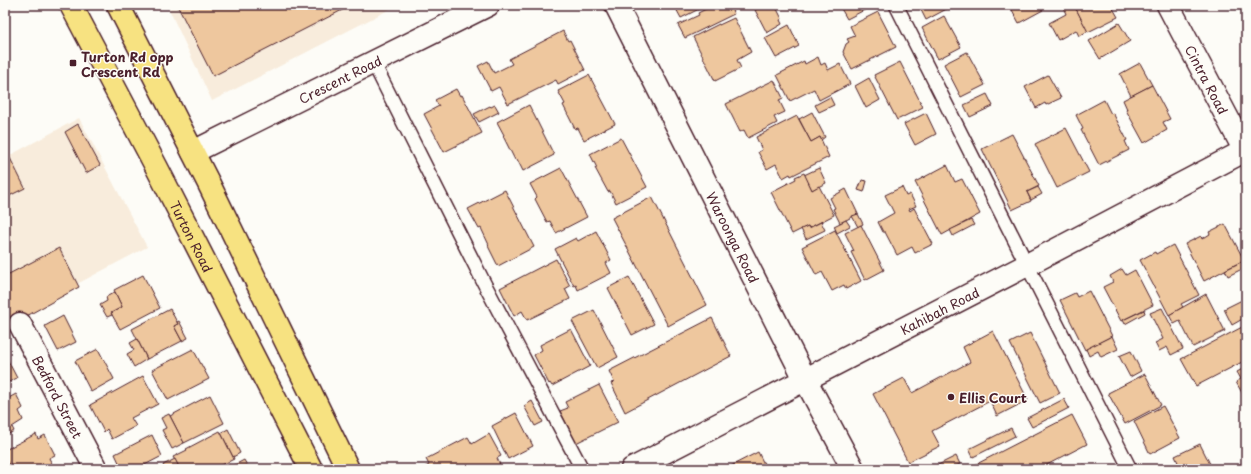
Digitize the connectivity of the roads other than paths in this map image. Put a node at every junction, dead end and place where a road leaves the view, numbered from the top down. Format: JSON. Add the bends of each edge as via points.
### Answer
{"nodes":[{"id":1,"x":71,"y":5,"type":"edge"},
{"id":2,"x":118,"y":5,"type":"edge"},
{"id":3,"x":488,"y":5,"type":"edge"},
{"id":4,"x":616,"y":5,"type":"edge"},
{"id":5,"x":896,"y":5,"type":"edge"},
{"id":6,"x":1168,"y":5,"type":"edge"},
{"id":7,"x":373,"y":62,"type":"junction"},
{"id":8,"x":1246,"y":151,"type":"edge"},
{"id":9,"x":193,"y":152,"type":"junction"},
{"id":10,"x":1027,"y":265,"type":"junction"},
{"id":11,"x":20,"y":324,"type":"dead end"},
{"id":12,"x":805,"y":379,"type":"junction"},
{"id":13,"x":96,"y":469,"type":"edge"},
{"id":14,"x":311,"y":469,"type":"edge"},
{"id":15,"x":348,"y":469,"type":"edge"},
{"id":16,"x":582,"y":469,"type":"edge"},
{"id":17,"x":632,"y":469,"type":"edge"},
{"id":18,"x":853,"y":469,"type":"edge"},
{"id":19,"x":1130,"y":469,"type":"edge"}],
"edges":[{"from":1,"to":14,"type":"main road","name":"Turton Road"},
{"from":2,"to":9,"type":"main road"},
{"from":3,"to":7,"type":"street","name":"Crescent Road"},
{"from":4,"to":12,"type":"street","name":"Waroonga Road"},
{"from":5,"to":10,"type":"lane"},
{"from":6,"to":8,"type":"street","name":"Cintra Road"},
{"from":7,"to":9,"type":"street","name":"Crescent Road"},
{"from":7,"to":16,"type":"lane","via":[[484,283]]},
{"from":8,"to":10,"type":"street","name":"Kahibah Road"},
{"from":9,"to":15,"type":"main road"},
{"from":10,"to":12,"type":"street","name":"Kahibah Road"},
{"from":10,"to":19,"type":"lane"},
{"from":11,"to":13,"type":"street","name":"Bedford Street"},
{"from":12,"to":17,"type":"street","name":"Kahibah Road"},
{"from":12,"to":18,"type":"street","name":"Waroonga Road"}]}
